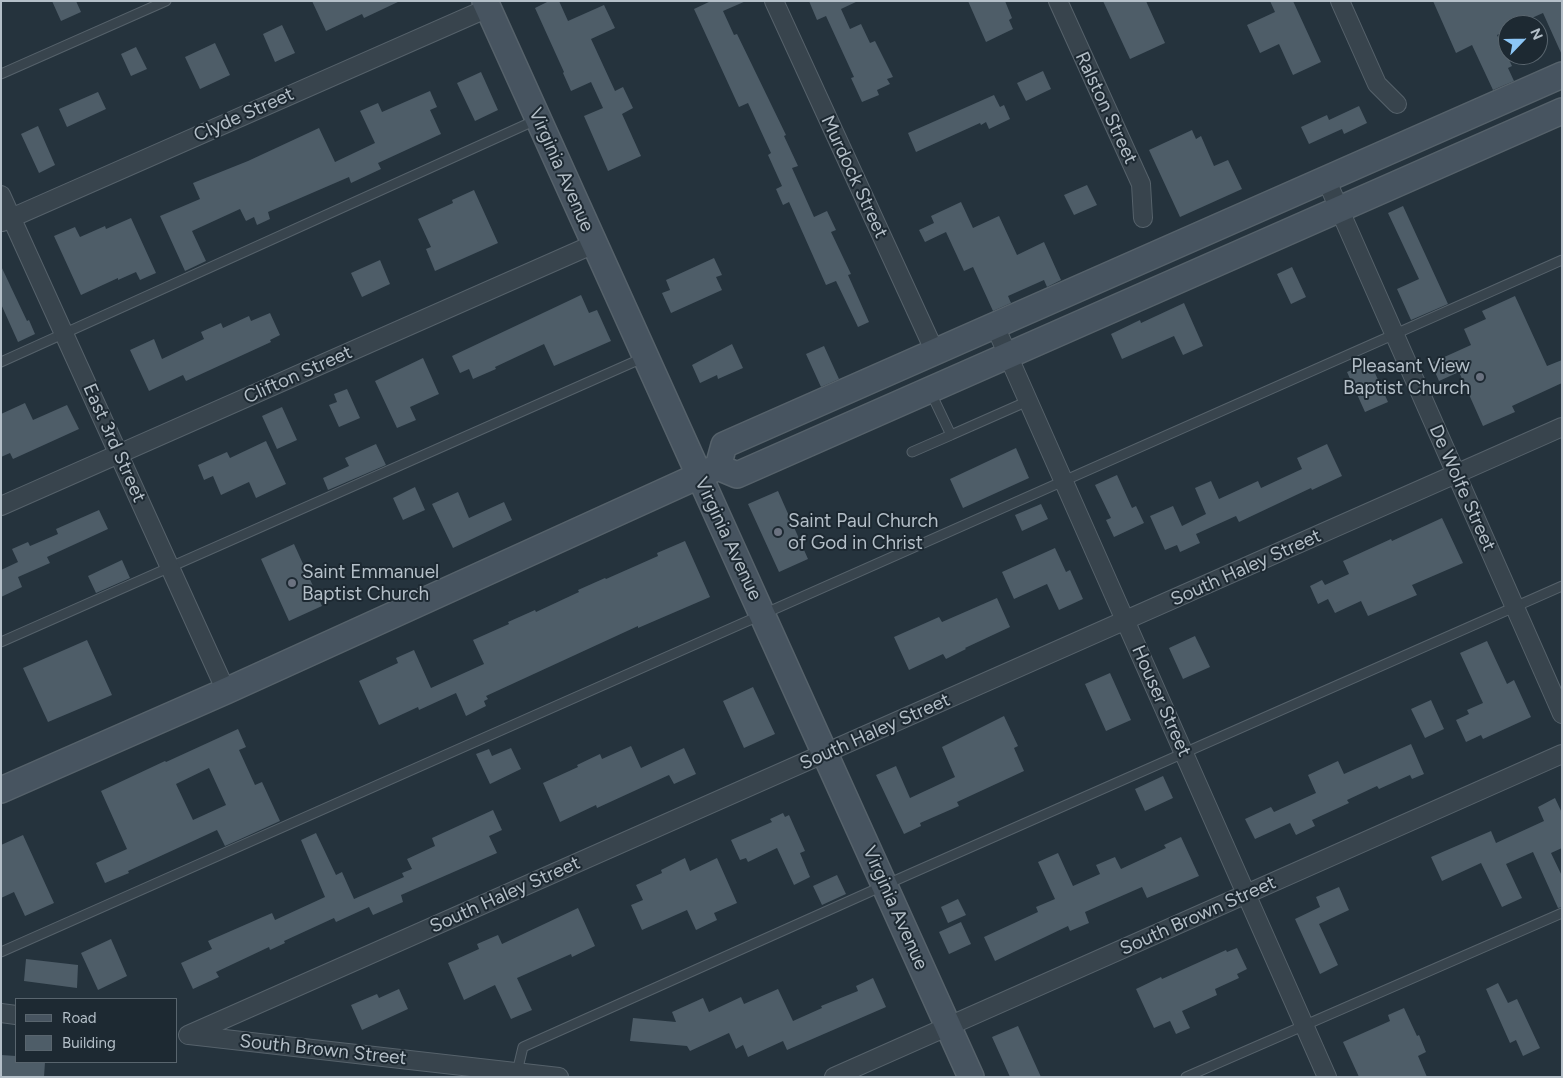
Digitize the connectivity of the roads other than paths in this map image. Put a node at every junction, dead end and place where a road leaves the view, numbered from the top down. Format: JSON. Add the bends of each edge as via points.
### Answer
{"nodes":[{"id":1,"x":166,"y":1,"type":"edge"},
{"id":2,"x":774,"y":1,"type":"edge"},
{"id":3,"x":1058,"y":1,"type":"edge"},
{"id":4,"x":1340,"y":1,"type":"edge"},
{"id":5,"x":486,"y":4,"type":"edge"},
{"id":6,"x":1,"y":74,"type":"edge"},
{"id":7,"x":1562,"y":75,"type":"edge"},
{"id":8,"x":1397,"y":104,"type":"dead end"},
{"id":9,"x":1562,"y":110,"type":"edge"},
{"id":10,"x":538,"y":119,"type":"junction"},
{"id":11,"x":1326,"y":179,"type":"junction"},
{"id":12,"x":1,"y":195,"type":"edge"},
{"id":13,"x":1339,"y":210,"type":"junction"},
{"id":14,"x":1143,"y":218,"type":"dead end"},
{"id":15,"x":6,"y":220,"type":"edge"},
{"id":16,"x":594,"y":244,"type":"junction"},
{"id":17,"x":1562,"y":260,"type":"edge"},
{"id":18,"x":995,"y":326,"type":"junction"},
{"id":19,"x":64,"y":334,"type":"junction"},
{"id":20,"x":1394,"y":334,"type":"junction"},
{"id":21,"x":935,"y":352,"type":"junction"},
{"id":22,"x":645,"y":356,"type":"junction"},
{"id":23,"x":1008,"y":356,"type":"junction"},
{"id":24,"x":1,"y":362,"type":"edge"},
{"id":25,"x":930,"y":390,"type":"junction"},
{"id":26,"x":1028,"y":401,"type":"junction"},
{"id":27,"x":1562,"y":427,"type":"edge"},
{"id":28,"x":951,"y":435,"type":"junction"},
{"id":29,"x":912,"y":452,"type":"dead end"},
{"id":30,"x":119,"y":454,"type":"junction"},
{"id":31,"x":708,"y":472,"type":"junction"},
{"id":32,"x":1456,"y":474,"type":"junction"},
{"id":33,"x":1063,"y":480,"type":"junction"},
{"id":34,"x":1,"y":506,"type":"edge"},
{"id":35,"x":170,"y":568,"type":"junction"},
{"id":36,"x":1562,"y":586,"type":"edge"},
{"id":37,"x":1514,"y":607,"type":"junction"},
{"id":38,"x":762,"y":614,"type":"junction"},
{"id":39,"x":1125,"y":621,"type":"junction"},
{"id":40,"x":1,"y":642,"type":"edge"},
{"id":41,"x":226,"y":691,"type":"junction"},
{"id":42,"x":1562,"y":714,"type":"edge"},
{"id":43,"x":826,"y":754,"type":"junction"},
{"id":44,"x":1184,"y":754,"type":"junction"},
{"id":45,"x":1562,"y":754,"type":"edge"},
{"id":46,"x":1,"y":790,"type":"edge"},
{"id":47,"x":885,"y":885,"type":"junction"},
{"id":48,"x":1246,"y":894,"type":"junction"},
{"id":49,"x":1562,"y":913,"type":"edge"},
{"id":50,"x":1,"y":952,"type":"edge"},
{"id":51,"x":1,"y":1013,"type":"edge"},
{"id":52,"x":15,"y":1015,"type":"edge"},
{"id":53,"x":1304,"y":1025,"type":"junction"},
{"id":54,"x":949,"y":1026,"type":"junction"},
{"id":55,"x":182,"y":1034,"type":"edge"},
{"id":56,"x":517,"y":1072,"type":"junction"},
{"id":57,"x":559,"y":1077,"type":"edge"},
{"id":58,"x":834,"y":1077,"type":"edge"},
{"id":59,"x":971,"y":1077,"type":"edge"},
{"id":60,"x":1186,"y":1077,"type":"edge"},
{"id":61,"x":1327,"y":1077,"type":"edge"}],
"edges":[{"from":1,"to":6,"type":"lane"},
{"from":2,"to":21,"type":"street","name":"Murdock Street"},
{"from":3,"to":14,"type":"street","name":"Ralston Street","via":[[1141,184]]},
{"from":4,"to":8,"type":"street","via":[[1378,84]]},
{"from":5,"to":10,"type":"street","name":"Virginia Avenue"},
{"from":5,"to":15,"type":"street","name":"Clyde Street"},
{"from":7,"to":11,"type":"street"},
{"from":9,"to":13,"type":"street"},
{"from":10,"to":16,"type":"street","name":"Virginia Avenue"},
{"from":10,"to":19,"type":"lane"},
{"from":11,"to":13,"type":"street","name":"De Wolfe Street"},
{"from":11,"to":18,"type":"street"},
{"from":12,"to":15,"type":"street","name":"East 3rd Street"},
{"from":13,"to":20,"type":"street","name":"De Wolfe Street"},
{"from":13,"to":23,"type":"street"},
{"from":15,"to":19,"type":"street","name":"East 3rd Street"},
{"from":16,"to":22,"type":"street","name":"Virginia Avenue"},
{"from":16,"to":30,"type":"street","name":"Clifton Street"},
{"from":17,"to":20,"type":"lane"},
{"from":18,"to":21,"type":"street"},
{"from":18,"to":23,"type":"street","name":"Houser Street"},
{"from":19,"to":24,"type":"lane"},
{"from":19,"to":30,"type":"street","name":"East 3rd Street"},
{"from":20,"to":32,"type":"street","name":"De Wolfe Street"},
{"from":20,"to":33,"type":"lane"},
{"from":21,"to":31,"type":"street","via":[[724,445]]},
{"from":22,"to":31,"type":"street","name":"Virginia Avenue"},
{"from":22,"to":35,"type":"lane"},
{"from":23,"to":25,"type":"street"},
{"from":23,"to":26,"type":"street","name":"Houser Street"},
{"from":25,"to":28,"type":"lane"},
{"from":25,"to":31,"type":"street","via":[[737,475]]},
{"from":26,"to":28,"type":"lane"},
{"from":26,"to":33,"type":"street","name":"Houser Street"},
{"from":27,"to":32,"type":"street","name":"South Haley Street"},
{"from":28,"to":29,"type":"lane"},
{"from":30,"to":34,"type":"street","name":"Clifton Street"},
{"from":30,"to":35,"type":"street","name":"East 3rd Street"},
{"from":31,"to":38,"type":"street","name":"Virginia Avenue"},
{"from":31,"to":41,"type":"street"},
{"from":32,"to":37,"type":"street","name":"De Wolfe Street"},
{"from":32,"to":39,"type":"street","name":"South Haley Street"},
{"from":33,"to":38,"type":"lane"},
{"from":33,"to":39,"type":"street","name":"Houser Street"},
{"from":35,"to":40,"type":"lane"},
{"from":35,"to":41,"type":"street","name":"East 3rd Street"},
{"from":36,"to":37,"type":"lane"},
{"from":37,"to":42,"type":"street","name":"De Wolfe Street"},
{"from":37,"to":44,"type":"lane"},
{"from":38,"to":43,"type":"street","name":"Virginia Avenue"},
{"from":38,"to":50,"type":"lane"},
{"from":39,"to":43,"type":"street","name":"South Haley Street"},
{"from":39,"to":44,"type":"street","name":"Houser Street"},
{"from":41,"to":46,"type":"street"},
{"from":43,"to":47,"type":"street","name":"Virginia Avenue"},
{"from":43,"to":55,"type":"street","name":"South Haley Street"},
{"from":44,"to":47,"type":"lane"},
{"from":44,"to":48,"type":"street","name":"Houser Street"},
{"from":45,"to":48,"type":"street","name":"South Brown Street"},
{"from":47,"to":54,"type":"street","name":"Virginia Avenue"},
{"from":47,"to":56,"type":"lane","via":[[523,1047]]},
{"from":48,"to":53,"type":"street","name":"Houser Street"},
{"from":48,"to":54,"type":"street","name":"South Brown Street"},
{"from":49,"to":53,"type":"lane"},
{"from":51,"to":52,"type":"street"},
{"from":53,"to":60,"type":"lane"},
{"from":53,"to":61,"type":"street","name":"Houser Street"},
{"from":54,"to":58,"type":"street","name":"South Brown Street"},
{"from":54,"to":59,"type":"street","name":"Virginia Avenue"},
{"from":55,"to":56,"type":"street","name":"South Brown Street"},
{"from":56,"to":57,"type":"street","name":"South Brown Street"}]}
